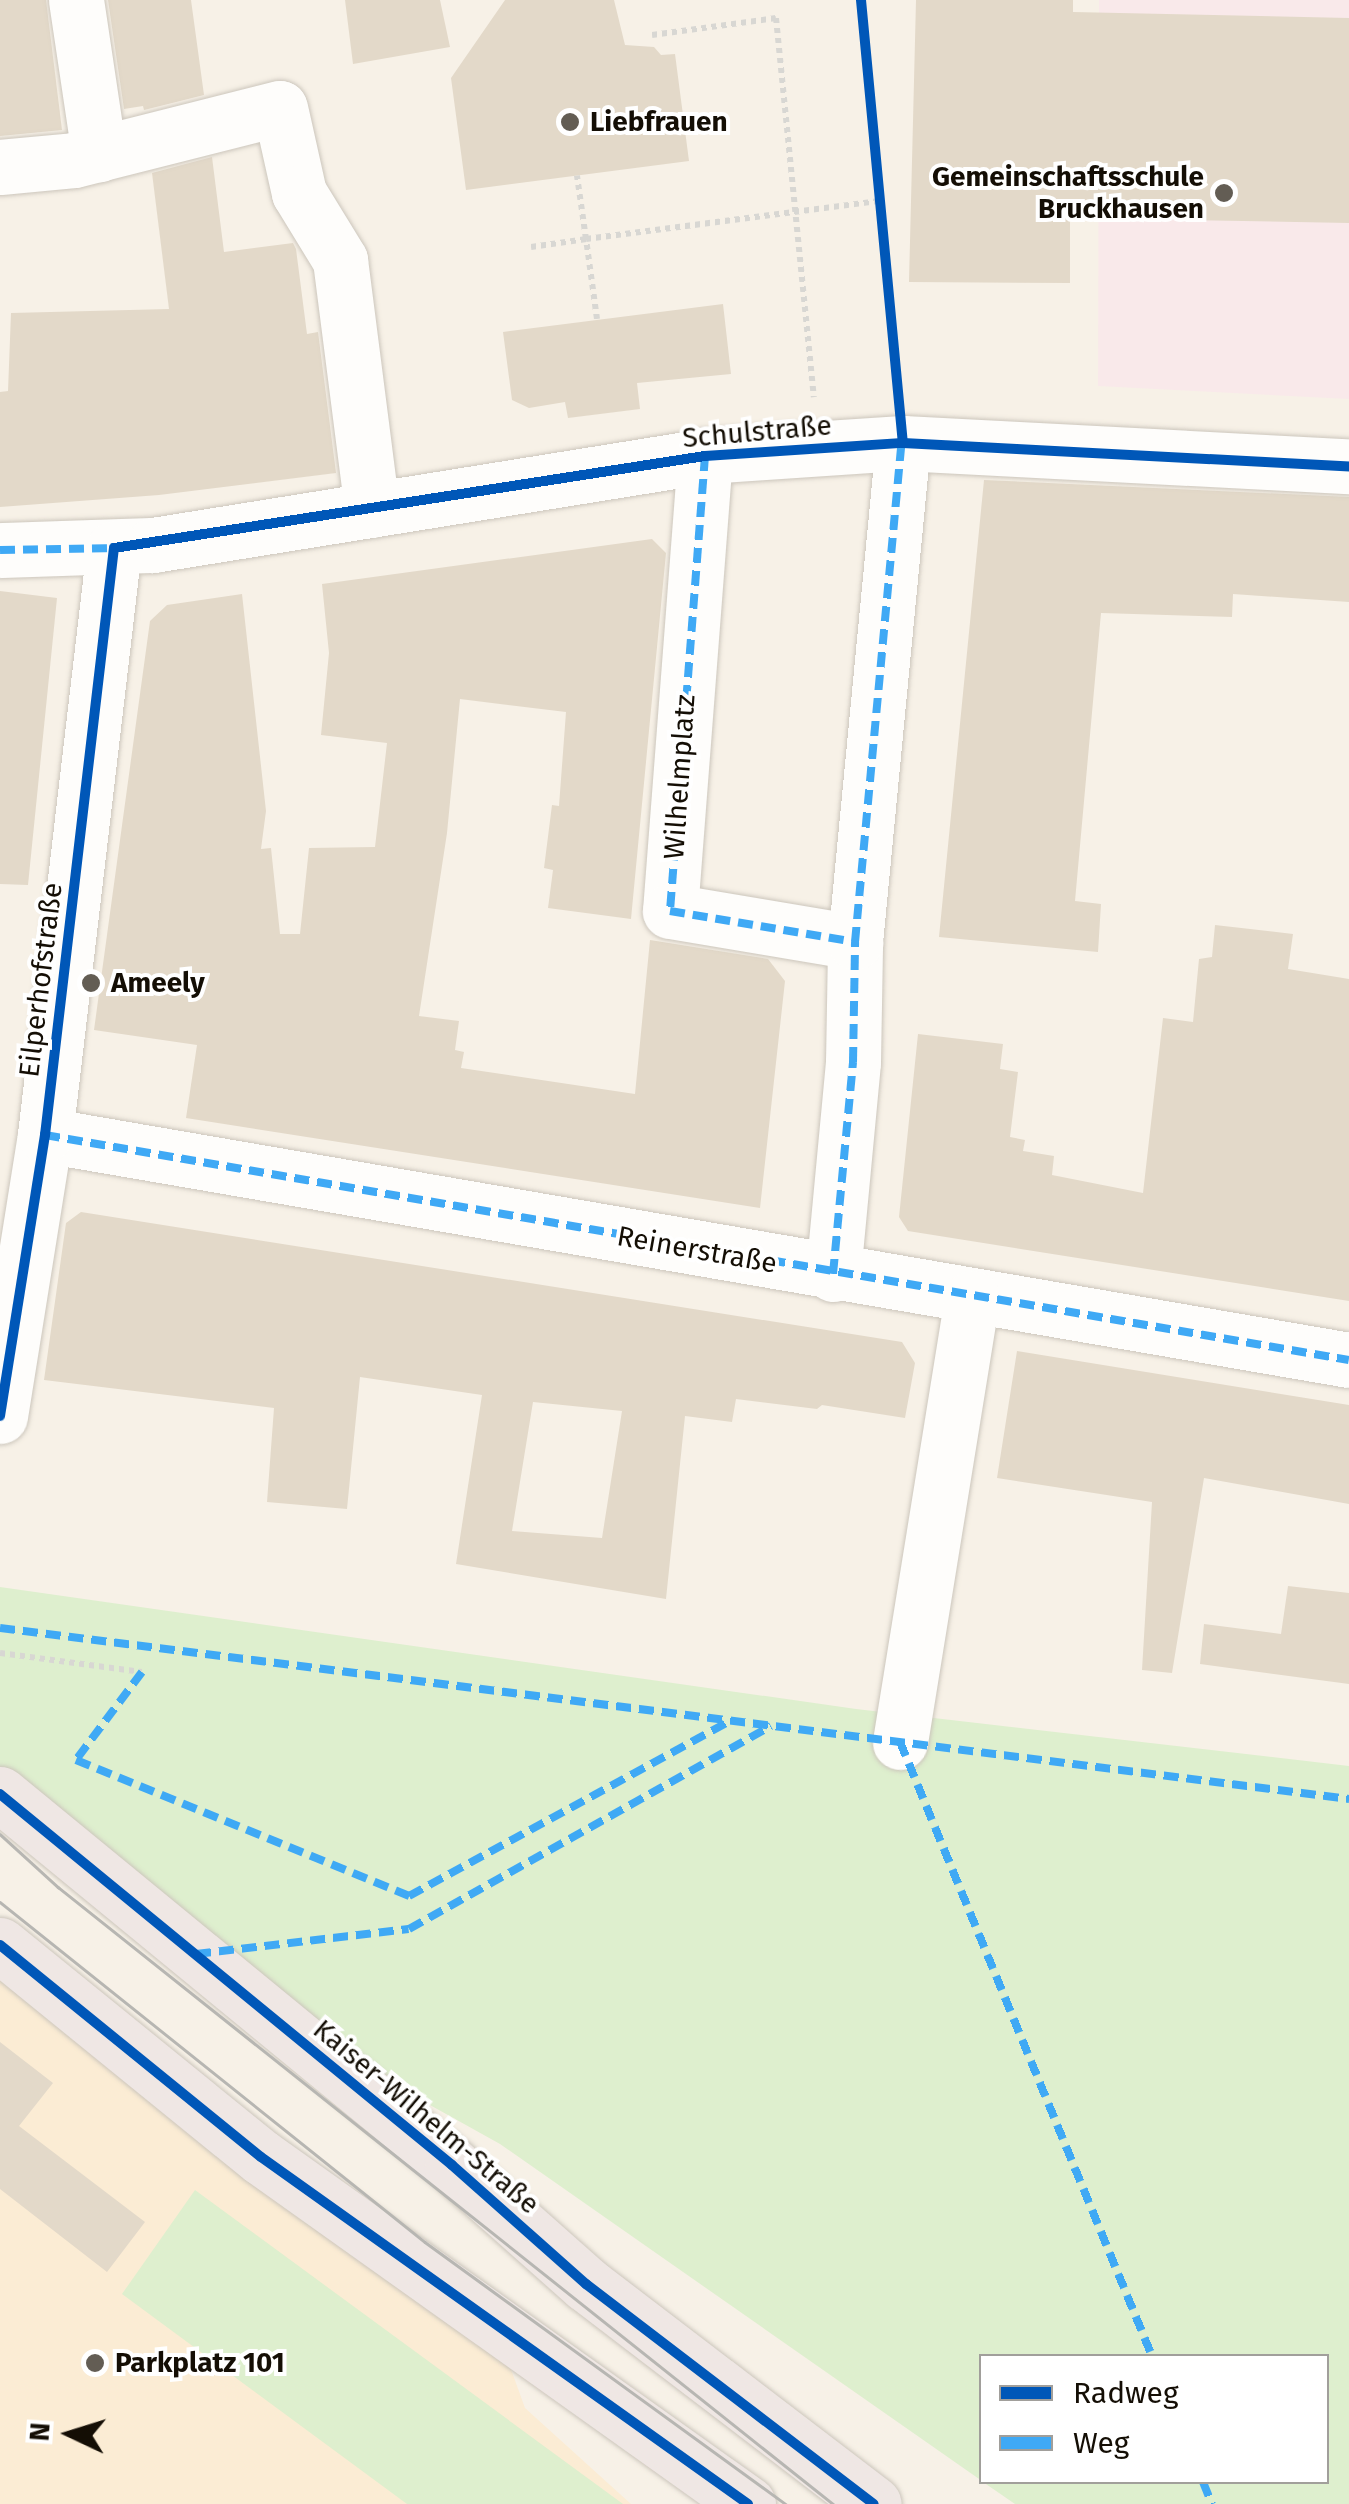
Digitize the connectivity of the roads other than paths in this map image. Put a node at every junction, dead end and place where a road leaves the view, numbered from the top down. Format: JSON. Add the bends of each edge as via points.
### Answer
{"nodes":[{"id":1,"x":76,"y":0,"type":"edge"},
{"id":2,"x":99,"y":154,"type":"junction"},
{"id":3,"x":0,"y":167,"type":"edge"},
{"id":4,"x":903,"y":443,"type":"junction"},
{"id":5,"x":705,"y":456,"type":"junction"},
{"id":6,"x":1349,"y":466,"type":"edge"},
{"id":7,"x":372,"y":510,"type":"junction"},
{"id":8,"x":114,"y":548,"type":"junction"},
{"id":9,"x":0,"y":550,"type":"edge"},
{"id":10,"x":855,"y":942,"type":"junction"},
{"id":11,"x":45,"y":1135,"type":"junction"},
{"id":12,"x":833,"y":1274,"type":"junction"},
{"id":13,"x":972,"y":1298,"type":"junction"},
{"id":14,"x":1349,"y":1360,"type":"edge"},
{"id":15,"x":0,"y":1416,"type":"edge"},
{"id":16,"x":900,"y":1742,"type":"dead end"},
{"id":17,"x":0,"y":1794,"type":"edge"},
{"id":18,"x":0,"y":1945,"type":"edge"},
{"id":19,"x":748,"y":2504,"type":"edge"},
{"id":20,"x":874,"y":2504,"type":"edge"}],
"edges":[{"from":1,"to":2,"type":"street"},
{"from":2,"to":3,"type":"street"},
{"from":2,"to":7,"type":"street","via":[[280,108],[299,193],[340,260]]},
{"from":4,"to":5,"type":"street","name":"Schulstraße"},
{"from":4,"to":6,"type":"street","name":"Schulstraße"},
{"from":4,"to":10,"type":"street"},
{"from":5,"to":7,"type":"street","name":"Schulstraße"},
{"from":5,"to":10,"type":"street","name":"Wilhelmplatz","via":[[670,911]]},
{"from":7,"to":8,"type":"street","name":"Schulstraße"},
{"from":8,"to":9,"type":"street","name":"Schulstraße"},
{"from":8,"to":11,"type":"street","name":"Eilperhofstraße"},
{"from":10,"to":12,"type":"street","via":[[854,1062]]},
{"from":11,"to":12,"type":"street","name":"Reinerstraße"},
{"from":11,"to":15,"type":"street","name":"Eilperhofstraße"},
{"from":12,"to":13,"type":"street","name":"Reinerstraße"},
{"from":13,"to":14,"type":"street","name":"Reinerstraße"},
{"from":13,"to":16,"type":"street"},
{"from":17,"to":20,"type":"main road","name":"Kaiser-Wilhelm-Straße","via":[[586,2284]]},
{"from":18,"to":19,"type":"main road","via":[[261,2157]]}]}
